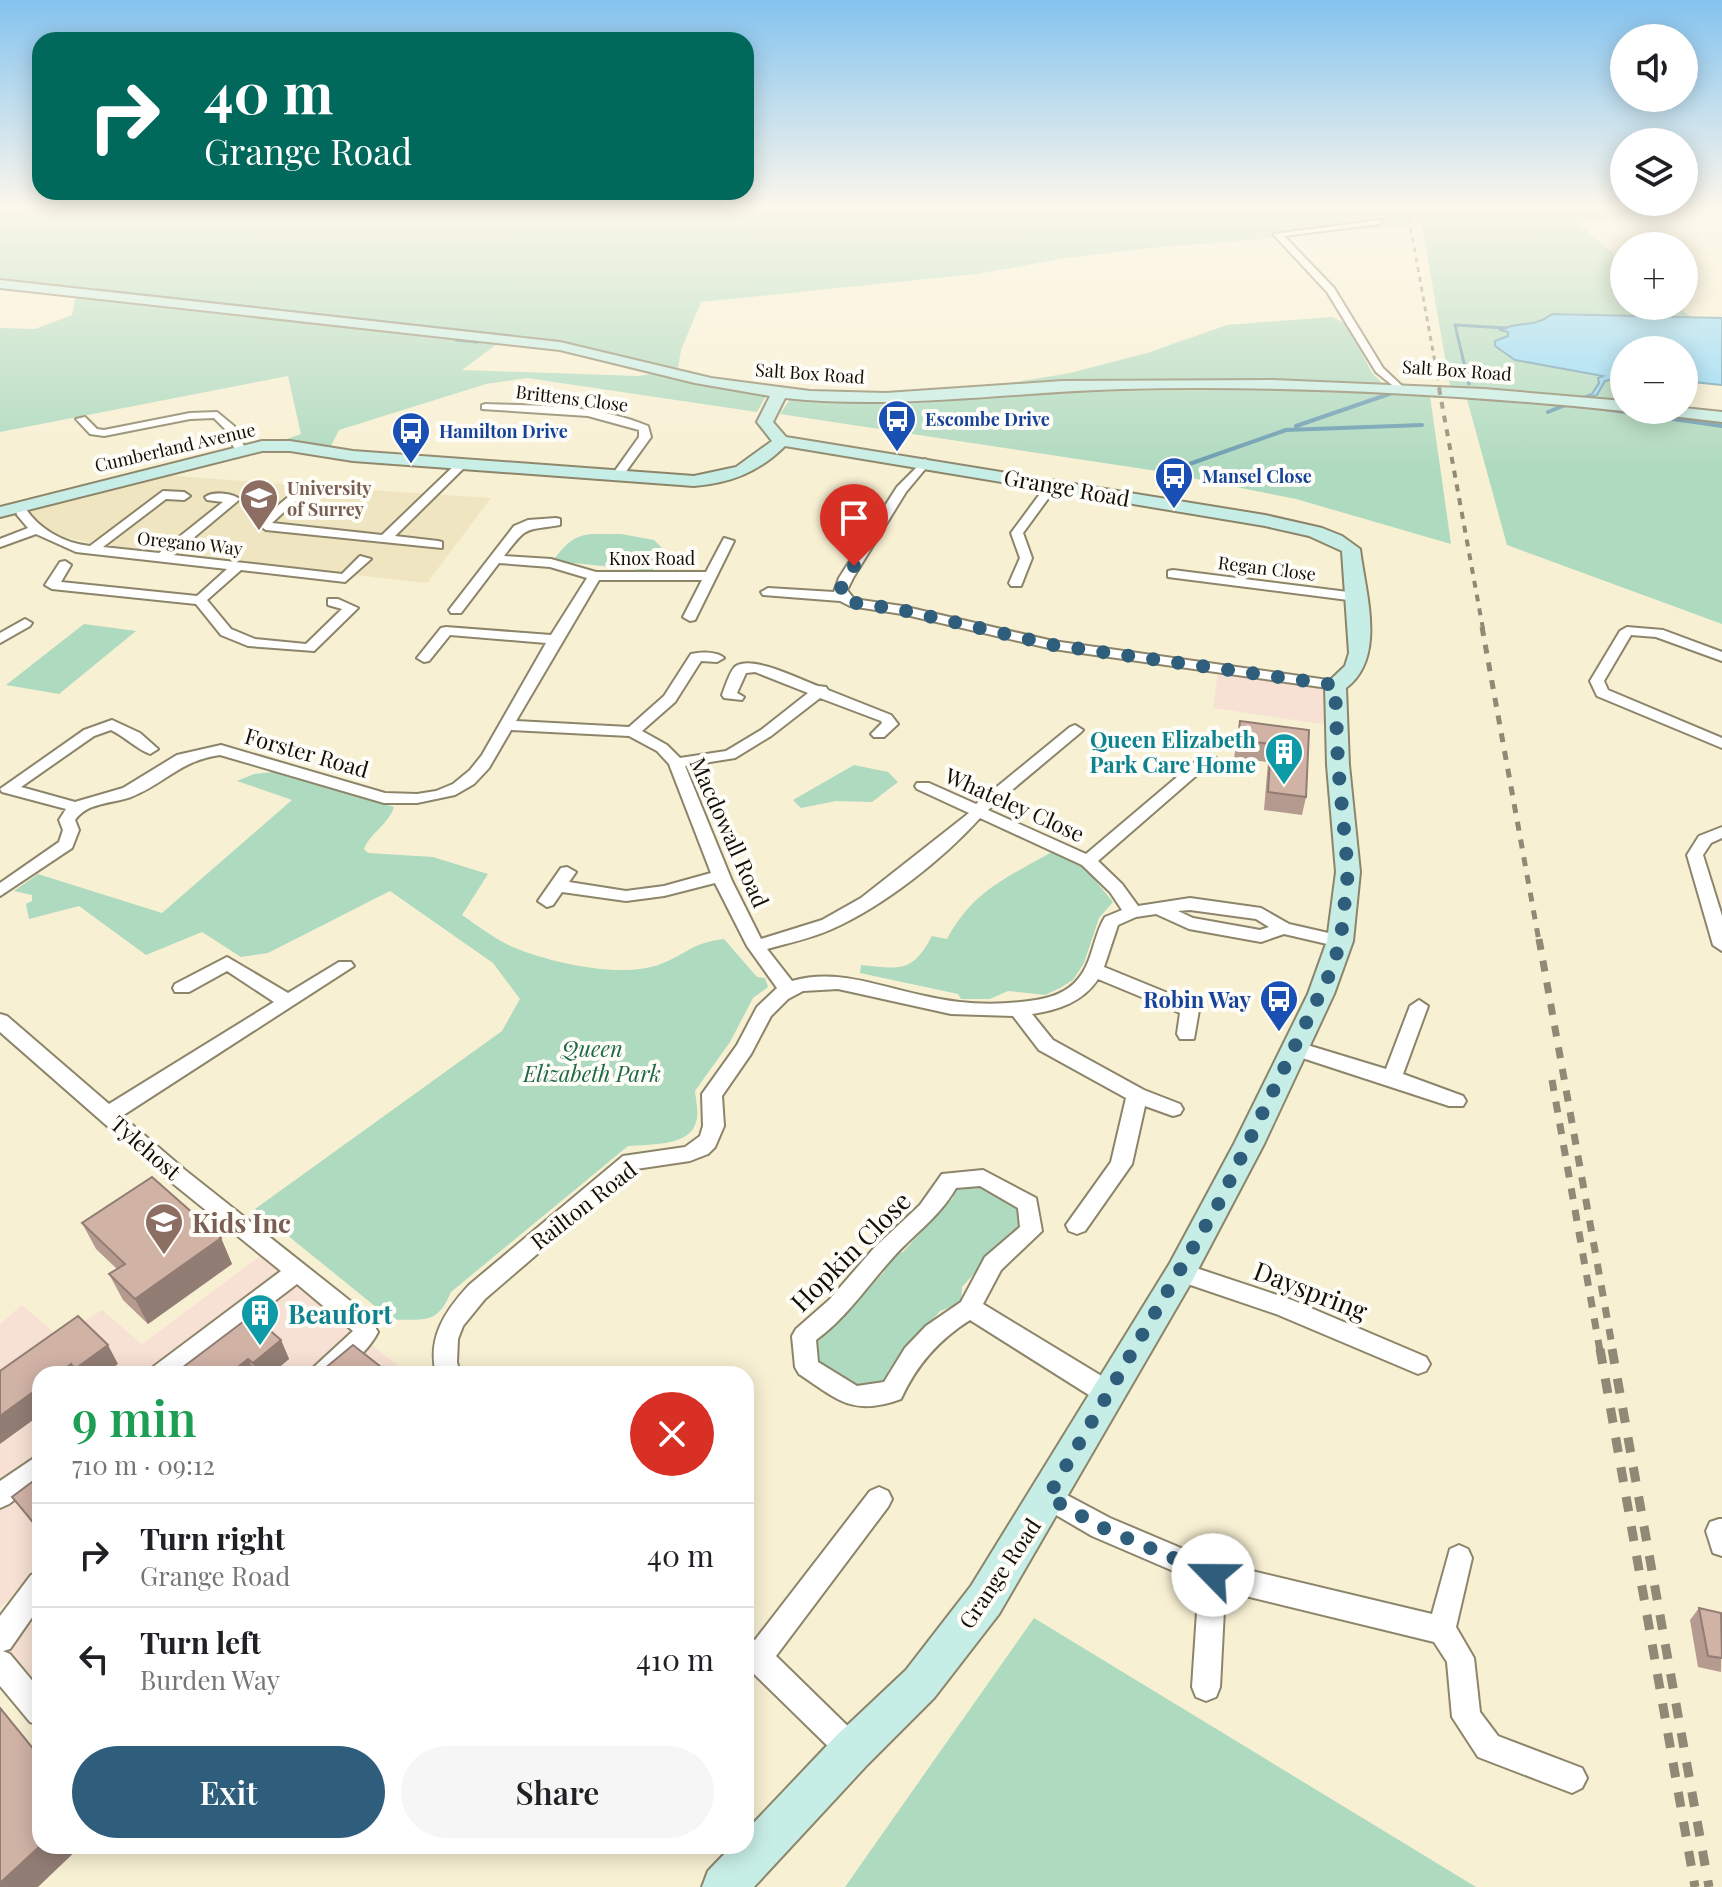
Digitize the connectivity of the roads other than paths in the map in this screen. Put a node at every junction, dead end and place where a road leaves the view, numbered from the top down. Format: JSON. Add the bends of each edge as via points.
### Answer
{"nodes":[{"id":1,"x":108,"y":296,"type":"edge"},
{"id":2,"x":1336,"y":296,"type":"edge"},
{"id":3,"x":1397,"y":386,"type":"junction"},
{"id":4,"x":779,"y":394,"type":"junction"},
{"id":5,"x":1610,"y":404,"type":"edge"},
{"id":6,"x":486,"y":407,"type":"dead end"},
{"id":7,"x":1698,"y":414,"type":"edge"},
{"id":8,"x":1722,"y":417,"type":"edge"},
{"id":9,"x":81,"y":419,"type":"dead end"},
{"id":10,"x":781,"y":441,"type":"junction"},
{"id":11,"x":240,"y":450,"type":"junction"},
{"id":12,"x":925,"y":462,"type":"junction"},
{"id":13,"x":462,"y":464,"type":"junction"},
{"id":14,"x":618,"y":475,"type":"junction"},
{"id":15,"x":1052,"y":485,"type":"junction"},
{"id":16,"x":300,"y":491,"type":"dead end"},
{"id":17,"x":184,"y":496,"type":"dead end"},
{"id":18,"x":211,"y":497,"type":"dead end"},
{"id":19,"x":284,"y":506,"type":"junction"},
{"id":20,"x":19,"y":507,"type":"junction"},
{"id":21,"x":315,"y":509,"type":"dead end"},
{"id":22,"x":0,"y":512,"type":"edge"},
{"id":23,"x":556,"y":522,"type":"dead end"},
{"id":24,"x":35,"y":530,"type":"junction"},
{"id":25,"x":385,"y":539,"type":"junction"},
{"id":26,"x":728,"y":541,"type":"dead end"},
{"id":27,"x":0,"y":543,"type":"edge"},
{"id":28,"x":438,"y":545,"type":"dead end"},
{"id":29,"x":92,"y":550,"type":"junction"},
{"id":30,"x":161,"y":558,"type":"junction"},
{"id":31,"x":365,"y":559,"type":"dead end"},
{"id":32,"x":495,"y":559,"type":"junction"},
{"id":33,"x":65,"y":565,"type":"dead end"},
{"id":34,"x":237,"y":567,"type":"junction"},
{"id":35,"x":1173,"y":574,"type":"dead end"},
{"id":36,"x":595,"y":576,"type":"junction"},
{"id":37,"x":708,"y":576,"type":"junction"},
{"id":38,"x":1016,"y":583,"type":"dead end"},
{"id":39,"x":768,"y":592,"type":"dead end"},
{"id":40,"x":843,"y":597,"type":"junction"},
{"id":41,"x":1356,"y":597,"type":"junction"},
{"id":42,"x":200,"y":600,"type":"junction"},
{"id":43,"x":333,"y":602,"type":"dead end"},
{"id":44,"x":456,"y":610,"type":"dead end"},
{"id":45,"x":690,"y":617,"type":"dead end"},
{"id":46,"x":25,"y":623,"type":"dead end"},
{"id":47,"x":0,"y":639,"type":"edge"},
{"id":48,"x":554,"y":639,"type":"junction"},
{"id":49,"x":1722,"y":657,"type":"edge"},
{"id":50,"x":424,"y":658,"type":"dead end"},
{"id":51,"x":717,"y":658,"type":"dead end"},
{"id":52,"x":1335,"y":685,"type":"junction"},
{"id":53,"x":821,"y":690,"type":"junction"},
{"id":54,"x":737,"y":697,"type":"dead end"},
{"id":55,"x":505,"y":725,"type":"junction"},
{"id":56,"x":1075,"y":730,"type":"dead end"},
{"id":57,"x":632,"y":732,"type":"junction"},
{"id":58,"x":879,"y":734,"type":"dead end"},
{"id":59,"x":1722,"y":743,"type":"edge"},
{"id":60,"x":150,"y":749,"type":"dead end"},
{"id":61,"x":1208,"y":758,"type":"dead end"},
{"id":62,"x":676,"y":763,"type":"junction"},
{"id":63,"x":923,"y":786,"type":"dead end"},
{"id":64,"x":4,"y":792,"type":"edge"},
{"id":65,"x":76,"y":807,"type":"junction"},
{"id":66,"x":976,"y":814,"type":"junction"},
{"id":67,"x":1722,"y":832,"type":"edge"},
{"id":68,"x":1088,"y":861,"type":"junction"},
{"id":69,"x":720,"y":876,"type":"junction"},
{"id":70,"x":557,"y":886,"type":"dead end"},
{"id":71,"x":0,"y":891,"type":"edge"},
{"id":72,"x":1133,"y":912,"type":"junction"},
{"id":73,"x":1340,"y":941,"type":"junction"},
{"id":74,"x":1722,"y":945,"type":"edge"},
{"id":75,"x":756,"y":946,"type":"junction"},
{"id":76,"x":345,"y":966,"type":"dead end"},
{"id":77,"x":1094,"y":970,"type":"junction"},
{"id":78,"x":182,"y":988,"type":"dead end"},
{"id":79,"x":788,"y":989,"type":"junction"},
{"id":80,"x":287,"y":1001,"type":"junction"},
{"id":81,"x":1419,"y":1006,"type":"dead end"},
{"id":82,"x":1018,"y":1009,"type":"junction"},
{"id":83,"x":0,"y":1021,"type":"edge"},
{"id":84,"x":1187,"y":1034,"type":"dead end"},
{"id":85,"x":1294,"y":1048,"type":"junction"},
{"id":86,"x":1392,"y":1078,"type":"junction"},
{"id":87,"x":1137,"y":1095,"type":"junction"},
{"id":88,"x":1456,"y":1101,"type":"dead end"},
{"id":89,"x":1173,"y":1109,"type":"dead end"},
{"id":90,"x":109,"y":1114,"type":"junction"},
{"id":91,"x":1077,"y":1225,"type":"dead end"},
{"id":92,"x":296,"y":1272,"type":"junction"},
{"id":93,"x":1181,"y":1272,"type":"junction"},
{"id":94,"x":970,"y":1308,"type":"junction"},
{"id":95,"x":1418,"y":1364,"type":"dead end"},
{"id":96,"x":172,"y":1366,"type":"edge"},
{"id":97,"x":331,"y":1366,"type":"edge"},
{"id":98,"x":445,"y":1366,"type":"edge"},
{"id":99,"x":1109,"y":1394,"type":"junction"},
{"id":100,"x":32,"y":1471,"type":"edge"},
{"id":101,"x":0,"y":1496,"type":"edge"},
{"id":102,"x":1048,"y":1497,"type":"junction"},
{"id":103,"x":879,"y":1499,"type":"dead end"},
{"id":104,"x":1722,"y":1531,"type":"edge"},
{"id":105,"x":1722,"y":1544,"type":"edge"},
{"id":106,"x":1459,"y":1558,"type":"dead end"},
{"id":107,"x":1213,"y":1575,"type":"junction"},
{"id":108,"x":32,"y":1595,"type":"edge"},
{"id":109,"x":1442,"y":1630,"type":"junction"},
{"id":110,"x":0,"y":1639,"type":"edge"},
{"id":111,"x":754,"y":1652,"type":"edge"},
{"id":112,"x":754,"y":1656,"type":"edge"},
{"id":113,"x":0,"y":1664,"type":"edge"},
{"id":114,"x":1206,"y":1687,"type":"dead end"},
{"id":115,"x":32,"y":1702,"type":"edge"},
{"id":116,"x":852,"y":1750,"type":"junction"},
{"id":117,"x":1572,"y":1778,"type":"dead end"},
{"id":118,"x":724,"y":1887,"type":"edge"}],
"edges":[{"from":1,"to":4,"type":"street","name":"Salt Box Road","via":[[573,348]]},
{"from":2,"to":3,"type":"street","via":[[1384,378]]},
{"from":3,"to":4,"type":"street","name":"Salt Box Road","via":[[1063,386],[882,397]]},
{"from":3,"to":5,"type":"street","name":"Salt Box Road"},
{"from":4,"to":10,"type":"street","via":[[765,422]]},
{"from":6,"to":14,"type":"street","name":"Brittens Close","via":[[592,414],[644,428],[645,437]]},
{"from":7,"to":8,"type":"street"},
{"from":9,"to":11,"type":"street","via":[[94,432],[104,433],[217,415]]},
{"from":10,"to":12,"type":"street","name":"Grange Road"},
{"from":10,"to":14,"type":"street","name":"Cumberland Avenue","via":[[758,463],[730,478]]},
{"from":11,"to":13,"type":"street","name":"Cumberland Avenue","via":[[290,446]]},
{"from":11,"to":20,"type":"street","name":"Cumberland Avenue"},
{"from":12,"to":15,"type":"street","name":"Grange Road"},
{"from":12,"to":40,"type":"street","via":[[901,490],[846,578],[840,590]]},
{"from":13,"to":14,"type":"street","name":"Cumberland Avenue"},
{"from":13,"to":25,"type":"street"},
{"from":15,"to":38,"type":"street","via":[[1017,533],[1026,558]]},
{"from":15,"to":41,"type":"street","name":"Grange Road","via":[[1323,532],[1351,549]]},
{"from":16,"to":19,"type":"street"},
{"from":17,"to":29,"type":"street","via":[[163,495]]},
{"from":18,"to":30,"type":"street","via":[[234,499]]},
{"from":19,"to":21,"type":"street"},
{"from":19,"to":25,"type":"street","via":[[266,526]]},
{"from":20,"to":22,"type":"street","name":"Cumberland Avenue"},
{"from":20,"to":24,"type":"street"},
{"from":23,"to":32,"type":"street","via":[[518,529]]},
{"from":24,"to":27,"type":"street"},
{"from":24,"to":29,"type":"street","name":"Oregano Way"},
{"from":25,"to":28,"type":"street"},
{"from":26,"to":37,"type":"street","name":"Knox Road"},
{"from":29,"to":30,"type":"street","name":"Oregano Way"},
{"from":30,"to":34,"type":"street","name":"Oregano Way"},
{"from":31,"to":34,"type":"street","name":"Oregano Way","via":[[345,578]]},
{"from":32,"to":36,"type":"street","name":"Knox Road","via":[[551,563]]},
{"from":32,"to":44,"type":"street"},
{"from":33,"to":42,"type":"street","via":[[52,585]]},
{"from":34,"to":42,"type":"street"},
{"from":35,"to":41,"type":"street","name":"Regan Close"},
{"from":36,"to":37,"type":"street","name":"Knox Road"},
{"from":36,"to":48,"type":"street","name":"Knox Road"},
{"from":37,"to":45,"type":"street","name":"Knox Road"},
{"from":39,"to":40,"type":"street"},
{"from":40,"to":52,"type":"street","via":[[1053,645]]},
{"from":41,"to":52,"type":"street","name":"Grange Road","via":[[1358,661]]},
{"from":42,"to":43,"type":"street","via":[[226,632],[253,643],[289,648],[309,648],[351,608]]},
{"from":46,"to":47,"type":"street"},
{"from":48,"to":50,"type":"street","via":[[446,631]]},
{"from":48,"to":55,"type":"street","name":"Knox Road"},
{"from":49,"to":59,"type":"street","via":[[1658,633],[1627,631],[1597,681],[1602,693]]},
{"from":51,"to":57,"type":"street","via":[[696,657],[663,710]]},
{"from":52,"to":73,"type":"street","name":"Grange Road","via":[[1348,872]]},
{"from":53,"to":54,"type":"street","via":[[757,668],[741,669],[729,695]]},
{"from":53,"to":58,"type":"street","via":[[886,718],[890,724]]},
{"from":53,"to":62,"type":"street","via":[[730,755]]},
{"from":55,"to":57,"type":"street","name":"Macdowall Road"},
{"from":55,"to":65,"type":"street","name":"Forster Road","via":[[468,781],[427,797],[384,798],[221,750],[194,752],[135,789]]},
{"from":56,"to":66,"type":"street"},
{"from":57,"to":62,"type":"street","name":"Macdowall Road","via":[[662,748]]},
{"from":60,"to":64,"type":"street","via":[[112,725],[89,733]]},
{"from":61,"to":68,"type":"street"},
{"from":62,"to":69,"type":"street","name":"Macdowall Road"},
{"from":63,"to":66,"type":"street","name":"Whateley Close"},
{"from":64,"to":65,"type":"street"},
{"from":65,"to":71,"type":"street","via":[[67,820],[71,830],[66,844]]},
{"from":66,"to":68,"type":"street","name":"Whateley Close"},
{"from":66,"to":75,"type":"street","via":[[896,883],[837,919]]},
{"from":67,"to":74,"type":"street","via":[[1705,840],[1695,855]]},
{"from":68,"to":72,"type":"street","name":"Whateley Close"},
{"from":69,"to":70,"type":"street","via":[[626,896]]},
{"from":69,"to":75,"type":"street","name":"Macdowall Road"},
{"from":72,"to":73,"type":"street","via":[[1159,908],[1189,923],[1261,936],[1283,928]]},
{"from":72,"to":77,"type":"street","via":[[1111,921]]},
{"from":73,"to":85,"type":"street","name":"Grange Road"},
{"from":75,"to":79,"type":"street","name":"Macdowall Road"},
{"from":76,"to":80,"type":"street"},
{"from":77,"to":82,"type":"street","via":[[1082,987],[1060,1001]]},
{"from":77,"to":84,"type":"street","via":[[1190,1010]]},
{"from":78,"to":80,"type":"street","via":[[227,963]]},
{"from":79,"to":82,"type":"street","via":[[832,982],[940,1006]]},
{"from":79,"to":98,"type":"street","name":"Railton Road","via":[[767,1006],[712,1094],[714,1125],[705,1145],[672,1158],[630,1162],[477,1292],[448,1329]]},
{"from":80,"to":90,"type":"street"},
{"from":81,"to":86,"type":"street"},
{"from":82,"to":87,"type":"street","via":[[1046,1045]]},
{"from":83,"to":90,"type":"street","name":"Tylehost"},
{"from":85,"to":86,"type":"street"},
{"from":85,"to":93,"type":"street","name":"Grange Road"},
{"from":86,"to":88,"type":"street"},
{"from":87,"to":89,"type":"street"},
{"from":87,"to":91,"type":"street","via":[[1121,1164]]},
{"from":90,"to":92,"type":"street","name":"Tylehost"},
{"from":92,"to":96,"type":"street"},
{"from":92,"to":97,"type":"street","name":"Tylehost","via":[[366,1332]]},
{"from":93,"to":95,"type":"street","name":"Dayspring","via":[[1284,1307]]},
{"from":93,"to":99,"type":"street","name":"Grange Road"},
{"from":94,"to":94,"type":"street","name":"Hopkin Close","via":[[946,1321],[898,1375],[892,1392],[854,1397],[807,1367],[804,1336],[941,1198],[950,1180],[983,1178],[1028,1204],[1031,1231],[1015,1240],[976,1289]]},
{"from":94,"to":99,"type":"street"},
{"from":99,"to":102,"type":"street","name":"Grange Road"},
{"from":100,"to":101,"type":"street"},
{"from":102,"to":107,"type":"street","via":[[1101,1527]]},
{"from":102,"to":116,"type":"street","name":"Grange Road","via":[[985,1600],[920,1684]]},
{"from":103,"to":111,"type":"street"},
{"from":104,"to":105,"type":"street"},
{"from":106,"to":109,"type":"street"},
{"from":107,"to":109,"type":"street"},
{"from":107,"to":114,"type":"street"},
{"from":108,"to":110,"type":"street"},
{"from":109,"to":117,"type":"street","via":[[1460,1658],[1466,1717],[1488,1747]]},
{"from":112,"to":116,"type":"street"},
{"from":113,"to":115,"type":"street"},
{"from":116,"to":118,"type":"street","name":"Grange Road"}]}
